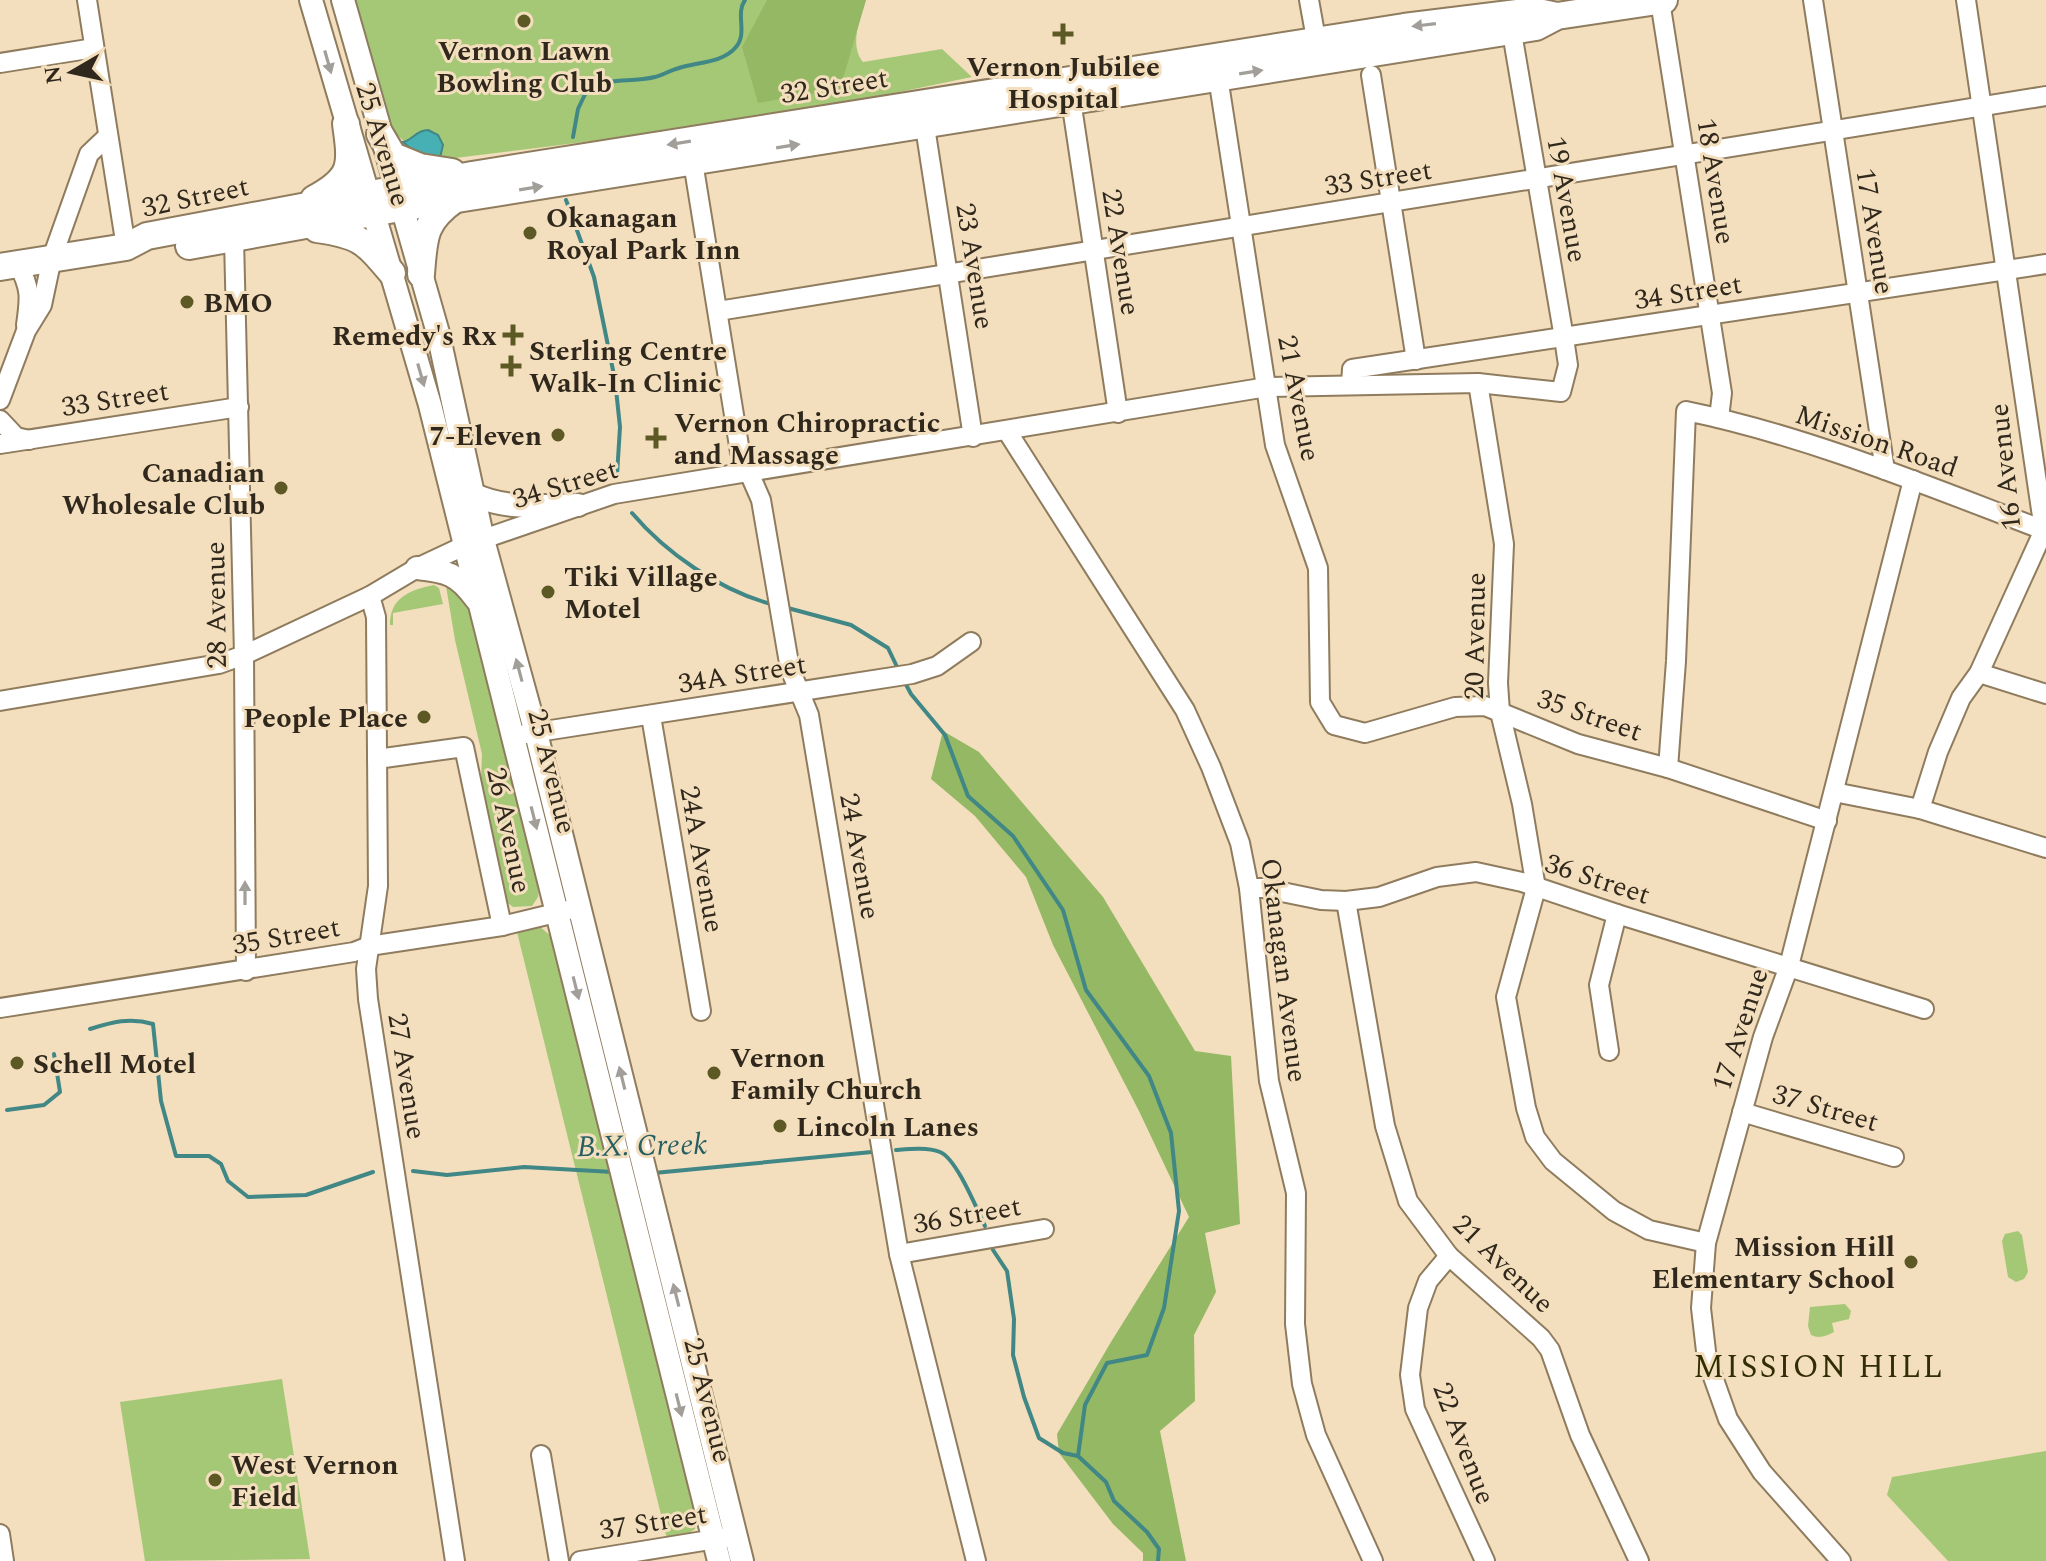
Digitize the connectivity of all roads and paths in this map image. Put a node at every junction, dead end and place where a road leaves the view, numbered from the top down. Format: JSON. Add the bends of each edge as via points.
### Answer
{"nodes":[{"id":1,"x":87,"y":0,"type":"edge"},
{"id":2,"x":311,"y":0,"type":"edge"},
{"id":3,"x":326,"y":0,"type":"edge"},
{"id":4,"x":343,"y":0,"type":"edge"},
{"id":5,"x":1309,"y":0,"type":"edge"},
{"id":6,"x":1662,"y":0,"type":"edge"},
{"id":7,"x":1813,"y":0,"type":"edge"},
{"id":8,"x":1966,"y":0,"type":"edge"},
{"id":9,"x":1510,"y":22,"type":"junction"},
{"id":10,"x":94,"y":48,"type":"junction"},
{"id":11,"x":1318,"y":51,"type":"junction"},
{"id":12,"x":0,"y":63,"type":"edge"},
{"id":13,"x":360,"y":65,"type":"junction"},
{"id":14,"x":1371,"y":75,"type":"dead end"},
{"id":15,"x":1218,"y":77,"type":"junction"},
{"id":16,"x":2046,"y":96,"type":"edge"},
{"id":17,"x":1071,"y":100,"type":"junction"},
{"id":18,"x":1981,"y":106,"type":"junction"},
{"id":19,"x":923,"y":114,"type":"junction"},
{"id":20,"x":346,"y":124,"type":"junction"},
{"id":21,"x":1833,"y":131,"type":"junction"},
{"id":22,"x":380,"y":134,"type":"junction"},
{"id":23,"x":108,"y":136,"type":"junction"},
{"id":24,"x":1684,"y":155,"type":"junction"},
{"id":25,"x":693,"y":162,"type":"junction"},
{"id":26,"x":472,"y":175,"type":"junction"},
{"id":27,"x":1536,"y":179,"type":"junction"},
{"id":28,"x":454,"y":200,"type":"junction"},
{"id":29,"x":385,"y":201,"type":"junction"},
{"id":30,"x":1390,"y":203,"type":"junction"},
{"id":31,"x":300,"y":218,"type":"junction"},
{"id":32,"x":1240,"y":227,"type":"junction"},
{"id":33,"x":234,"y":239,"type":"junction"},
{"id":34,"x":126,"y":247,"type":"junction"},
{"id":35,"x":1094,"y":251,"type":"junction"},
{"id":36,"x":52,"y":258,"type":"junction"},
{"id":37,"x":2046,"y":264,"type":"edge"},
{"id":38,"x":9,"y":265,"type":"edge"},
{"id":39,"x":2007,"y":270,"type":"junction"},
{"id":40,"x":392,"y":273,"type":"junction"},
{"id":41,"x":948,"y":273,"type":"junction"},
{"id":42,"x":421,"y":274,"type":"junction"},
{"id":43,"x":1857,"y":293,"type":"junction"},
{"id":44,"x":718,"y":311,"type":"junction"},
{"id":45,"x":1711,"y":316,"type":"junction"},
{"id":46,"x":26,"y":331,"type":"junction"},
{"id":47,"x":1564,"y":338,"type":"junction"},
{"id":48,"x":1416,"y":360,"type":"junction"},
{"id":49,"x":1478,"y":383,"type":"junction"},
{"id":50,"x":1351,"y":384,"type":"junction"},
{"id":51,"x":1267,"y":387,"type":"junction"},
{"id":52,"x":0,"y":400,"type":"edge"},
{"id":53,"x":239,"y":407,"type":"junction"},
{"id":54,"x":1118,"y":413,"type":"junction"},
{"id":55,"x":1719,"y":418,"type":"junction"},
{"id":56,"x":0,"y":420,"type":"edge"},
{"id":57,"x":1007,"y":431,"type":"junction"},
{"id":58,"x":973,"y":437,"type":"junction"},
{"id":59,"x":29,"y":440,"type":"junction"},
{"id":60,"x":0,"y":444,"type":"edge"},
{"id":61,"x":748,"y":470,"type":"junction"},
{"id":62,"x":1885,"y":470,"type":"junction"},
{"id":63,"x":1913,"y":480,"type":"junction"},
{"id":64,"x":472,"y":494,"type":"junction"},
{"id":65,"x":578,"y":505,"type":"junction"},
{"id":66,"x":2045,"y":530,"type":"edge"},
{"id":67,"x":474,"y":542,"type":"junction"},
{"id":68,"x":417,"y":568,"type":"junction"},
{"id":69,"x":370,"y":596,"type":"junction"},
{"id":70,"x":481,"y":607,"type":"junction"},
{"id":71,"x":971,"y":642,"type":"dead end"},
{"id":72,"x":244,"y":655,"type":"junction"},
{"id":73,"x":1979,"y":673,"type":"junction"},
{"id":74,"x":801,"y":692,"type":"junction"},
{"id":75,"x":2046,"y":694,"type":"edge"},
{"id":76,"x":0,"y":701,"type":"edge"},
{"id":77,"x":1500,"y":712,"type":"junction"},
{"id":78,"x":651,"y":716,"type":"junction"},
{"id":79,"x":1334,"y":725,"type":"joint"},
{"id":80,"x":525,"y":734,"type":"junction"},
{"id":81,"x":377,"y":759,"type":"junction"},
{"id":82,"x":1668,"y":768,"type":"junction"},
{"id":83,"x":1834,"y":792,"type":"junction"},
{"id":84,"x":1920,"y":809,"type":"junction"},
{"id":85,"x":1827,"y":821,"type":"junction"},
{"id":86,"x":2046,"y":848,"type":"edge"},
{"id":87,"x":1249,"y":888,"type":"junction"},
{"id":88,"x":1536,"y":888,"type":"junction"},
{"id":89,"x":1346,"y":901,"type":"junction"},
{"id":90,"x":580,"y":909,"type":"junction"},
{"id":91,"x":557,"y":912,"type":"junction"},
{"id":92,"x":1617,"y":914,"type":"junction"},
{"id":93,"x":502,"y":926,"type":"junction"},
{"id":94,"x":369,"y":946,"type":"junction"},
{"id":95,"x":1789,"y":966,"type":"junction"},
{"id":96,"x":246,"y":971,"type":"junction"},
{"id":97,"x":0,"y":1008,"type":"edge"},
{"id":98,"x":1924,"y":1009,"type":"dead end"},
{"id":99,"x":701,"y":1011,"type":"dead end"},
{"id":100,"x":1609,"y":1051,"type":"dead end"},
{"id":101,"x":1742,"y":1112,"type":"junction"},
{"id":102,"x":1894,"y":1157,"type":"dead end"},
{"id":103,"x":638,"y":1192,"type":"junction"},
{"id":104,"x":1044,"y":1229,"type":"dead end"},
{"id":105,"x":1706,"y":1243,"type":"junction"},
{"id":106,"x":899,"y":1254,"type":"junction"},
{"id":107,"x":1449,"y":1256,"type":"junction"},
{"id":108,"x":541,"y":1455,"type":"dead end"},
{"id":109,"x":0,"y":1534,"type":"edge"},
{"id":110,"x":722,"y":1546,"type":"edge"},
{"id":111,"x":4,"y":1561,"type":"edge"},
{"id":112,"x":455,"y":1561,"type":"edge"},
{"id":113,"x":559,"y":1561,"type":"edge"},
{"id":114,"x":580,"y":1561,"type":"edge"},
{"id":115,"x":742,"y":1561,"type":"edge"},
{"id":116,"x":976,"y":1561,"type":"edge"},
{"id":117,"x":1373,"y":1561,"type":"edge"},
{"id":118,"x":1485,"y":1561,"type":"edge"},
{"id":119,"x":1639,"y":1561,"type":"edge"},
{"id":120,"x":1841,"y":1561,"type":"edge"}],
"edges":[{"from":1,"to":10,"type":"street"},
{"from":2,"to":20,"type":"main road","name":"25 Avenue","one_way":true},
{"from":3,"to":13,"type":"main road"},
{"from":4,"to":13,"type":"main road","name":"25 Avenue"},
{"from":5,"to":11,"type":"street"},
{"from":6,"to":9,"type":"highway","name":"32 Street","via":[[1557,16],[1536,27]]},
{"from":6,"to":24,"type":"street","name":"18 Avenue"},
{"from":7,"to":21,"type":"street","name":"17 Avenue"},
{"from":8,"to":18,"type":"street","name":"16 Avenue"},
{"from":9,"to":11,"type":"highway","name":"32 Street"},
{"from":9,"to":27,"type":"street","name":"19 Avenue"},
{"from":10,"to":12,"type":"street"},
{"from":10,"to":23,"type":"street"},
{"from":15,"to":11,"type":"highway","name":"32 Street","one_way":true},
{"from":11,"to":19,"type":"highway","name":"32 Street"},
{"from":13,"to":22,"type":"main road","name":"25 Avenue"},
{"from":14,"to":30,"type":"street"},
{"from":15,"to":17,"type":"highway","name":"32 Street"},
{"from":15,"to":32,"type":"street","name":"21 Avenue"},
{"from":16,"to":18,"type":"street","name":"33 Street"},
{"from":17,"to":19,"type":"highway","name":"32 Street"},
{"from":17,"to":35,"type":"street","name":"22 Avenue"},
{"from":18,"to":21,"type":"street","name":"33 Street"},
{"from":18,"to":39,"type":"street","name":"16 Avenue"},
{"from":25,"to":19,"type":"highway","name":"32 Street","one_way":true},
{"from":19,"to":26,"type":"highway","name":"32 Street","one_way":true},
{"from":19,"to":41,"type":"street","name":"23 Avenue"},
{"from":20,"to":29,"type":"main road","name":"25 Avenue"},
{"from":20,"to":31,"type":"highway","via":[[348,171]]},
{"from":21,"to":24,"type":"street","name":"33 Street"},
{"from":21,"to":43,"type":"street","name":"17 Avenue"},
{"from":22,"to":26,"type":"highway","via":[[393,156],[420,167]]},
{"from":22,"to":29,"type":"main road","name":"25 Avenue"},
{"from":23,"to":34,"type":"street"},
{"from":23,"to":36,"type":"street","via":[[89,154]]},
{"from":24,"to":27,"type":"street","name":"33 Street"},
{"from":24,"to":45,"type":"street","name":"18 Avenue"},
{"from":28,"to":25,"type":"highway","name":"32 Street","one_way":true},
{"from":25,"to":44,"type":"street","name":"24 Avenue"},
{"from":26,"to":29,"type":"highway","name":"32 Street"},
{"from":27,"to":30,"type":"street","name":"33 Street"},
{"from":27,"to":47,"type":"street","name":"19 Avenue"},
{"from":28,"to":29,"type":"highway","name":"32 Street"},
{"from":28,"to":42,"type":"highway","via":[[431,221]]},
{"from":29,"to":31,"type":"highway","name":"32 Street"},
{"from":29,"to":40,"type":"main road","name":"25 Avenue"},
{"from":29,"to":42,"type":"main road","name":"25 Avenue"},
{"from":30,"to":32,"type":"street","name":"33 Street"},
{"from":30,"to":48,"type":"street"},
{"from":31,"to":33,"type":"highway","name":"32 Street"},
{"from":31,"to":34,"type":"highway","name":"32 Street","via":[[147,236]]},
{"from":31,"to":40,"type":"highway","via":[[355,236]]},
{"from":32,"to":35,"type":"street","name":"33 Street"},
{"from":32,"to":51,"type":"street","name":"21 Avenue"},
{"from":33,"to":34,"type":"highway","name":"32 Street","via":[[150,251]]},
{"from":33,"to":53,"type":"street","name":"28 Avenue"},
{"from":34,"to":36,"type":"highway","name":"32 Street"},
{"from":35,"to":41,"type":"street","name":"33 Street"},
{"from":35,"to":54,"type":"street","name":"22 Avenue"},
{"from":36,"to":38,"type":"highway","name":"32 Street"},
{"from":36,"to":46,"type":"street","via":[[42,305]]},
{"from":37,"to":39,"type":"street","name":"34 Street"},
{"from":38,"to":46,"type":"street","via":[[28,283],[31,294]]},
{"from":39,"to":43,"type":"street","name":"34 Street"},
{"from":39,"to":66,"type":"street","name":"16 Avenue"},
{"from":40,"to":67,"type":"main road","name":"25 Avenue","one_way":true},
{"from":41,"to":44,"type":"street","name":"33 Street"},
{"from":41,"to":58,"type":"street","name":"23 Avenue"},
{"from":42,"to":64,"type":"main road","name":"25 Avenue"},
{"from":43,"to":45,"type":"street","name":"34 Street"},
{"from":43,"to":62,"type":"street","name":"17 Avenue"},
{"from":44,"to":61,"type":"street","name":"24 Avenue","via":[[740,452]]},
{"from":45,"to":47,"type":"street","name":"34 Street"},
{"from":45,"to":55,"type":"street","name":"18 Avenue","via":[[1722,393]]},
{"from":46,"to":52,"type":"street"},
{"from":47,"to":48,"type":"street","name":"34 Street"},
{"from":47,"to":49,"type":"street","name":"19 Avenue","via":[[1568,365],[1561,392]]},
{"from":48,"to":50,"type":"street","name":"34 Street","via":[[1352,369]]},
{"from":49,"to":50,"type":"street"},
{"from":49,"to":77,"type":"street","name":"20 Avenue","via":[[1504,544]]},
{"from":50,"to":51,"type":"street"},
{"from":51,"to":54,"type":"street","name":"34 Street"},
{"from":51,"to":79,"type":"street","name":"21 Avenue","via":[[1275,445],[1318,568],[1320,702]]},
{"from":53,"to":59,"type":"street","name":"33 Street"},
{"from":53,"to":72,"type":"street","name":"28 Avenue"},
{"from":54,"to":57,"type":"street","name":"34 Street"},
{"from":55,"to":62,"type":"street","name":"Mission Road"},
{"from":55,"to":82,"type":"street","name":"Mission Road","via":[[1686,411]]},
{"from":56,"to":59,"type":"street","via":[[16,437]]},
{"from":57,"to":58,"type":"street","name":"34 Street"},
{"from":57,"to":87,"type":"street","name":"Okanagan Avenue","via":[[1190,720],[1240,843]]},
{"from":58,"to":61,"type":"street","name":"34 Street"},
{"from":59,"to":60,"type":"street","name":"33 Street"},
{"from":61,"to":65,"type":"street","name":"34 Street"},
{"from":61,"to":74,"type":"street","name":"24 Avenue","via":[[761,500],[790,669]]},
{"from":62,"to":63,"type":"street","name":"Mission Road"},
{"from":63,"to":66,"type":"street","name":"Mission Road"},
{"from":63,"to":83,"type":"street","name":"17 Avenue"},
{"from":64,"to":65,"type":"main road","via":[[491,503],[529,507]]},
{"from":64,"to":67,"type":"main road","name":"25 Avenue"},
{"from":65,"to":67,"type":"street","name":"34 Street"},
{"from":66,"to":73,"type":"street","name":"16 Avenue"},
{"from":67,"to":68,"type":"street","name":"34 Street"},
{"from":67,"to":70,"type":"main road","name":"25 Avenue"},
{"from":80,"to":67,"type":"main road","name":"25 Avenue","one_way":true},
{"from":68,"to":69,"type":"street","name":"34 Street"},
{"from":68,"to":70,"type":"main road","via":[[463,581]]},
{"from":69,"to":72,"type":"street","name":"34 Street"},
{"from":69,"to":81,"type":"street","name":"27 Avenue","via":[[376,617]]},
{"from":70,"to":80,"type":"main road","name":"25 Avenue"},
{"from":71,"to":74,"type":"street","name":"34A Street","via":[[937,666],[912,674]]},
{"from":72,"to":76,"type":"street","name":"34 Street","via":[[204,668]]},
{"from":96,"to":72,"type":"street","name":"28 Avenue","one_way":true},
{"from":73,"to":75,"type":"street"},
{"from":73,"to":84,"type":"street","name":"16 Avenue","via":[[1961,698]]},
{"from":74,"to":78,"type":"street","name":"34A Street"},
{"from":74,"to":106,"type":"street","name":"24 Avenue"},
{"from":77,"to":79,"type":"street","name":"35 Street","via":[[1485,706],[1455,707],[1365,733]]},
{"from":77,"to":82,"type":"street","name":"35 Street","via":[[1578,744]]},
{"from":77,"to":88,"type":"street","name":"20 Avenue"},
{"from":78,"to":80,"type":"street","name":"34A Street"},
{"from":78,"to":99,"type":"street","name":"24A Avenue"},
{"from":80,"to":90,"type":"main road","name":"25 Avenue"},
{"from":80,"to":91,"type":"main road","name":"25 Avenue","one_way":true},
{"from":81,"to":93,"type":"street","name":"26 Avenue","via":[[464,747]]},
{"from":81,"to":94,"type":"street","name":"27 Avenue","via":[[378,886]]},
{"from":82,"to":85,"type":"street","name":"35 Street"},
{"from":83,"to":84,"type":"street"},
{"from":83,"to":85,"type":"street","name":"17 Avenue"},
{"from":84,"to":86,"type":"street"},
{"from":85,"to":95,"type":"street","name":"17 Avenue"},
{"from":87,"to":89,"type":"street","name":"36 Street"},
{"from":87,"to":117,"type":"street","name":"Okanagan Avenue","via":[[1269,1081],[1296,1193],[1295,1324],[1302,1384],[1316,1435]]},
{"from":88,"to":89,"type":"street","name":"36 Street","via":[[1476,872]]},
{"from":88,"to":92,"type":"street","name":"36 Street"},
{"from":88,"to":105,"type":"street","via":[[1506,997],[1535,1137],[1553,1161],[1614,1211],[1649,1230]]},
{"from":89,"to":107,"type":"street","name":"21 Avenue","via":[[1385,1126],[1408,1201]]},
{"from":90,"to":91,"type":"street","name":"35 Street"},
{"from":103,"to":90,"type":"main road","name":"25 Avenue","one_way":true,"via":[[641,1154]]},
{"from":91,"to":93,"type":"street","name":"35 Street"},
{"from":91,"to":103,"type":"main road","name":"25 Avenue","one_way":true,"via":[[618,1157]]},
{"from":92,"to":95,"type":"street","name":"36 Street"},
{"from":92,"to":100,"type":"street","via":[[1599,985]]},
{"from":93,"to":94,"type":"street","name":"35 Street"},
{"from":94,"to":96,"type":"street","name":"35 Street"},
{"from":94,"to":112,"type":"street","name":"27 Avenue","via":[[368,999]]},
{"from":95,"to":98,"type":"street","name":"36 Street"},
{"from":95,"to":101,"type":"street","name":"17 Avenue"},
{"from":96,"to":97,"type":"street","name":"35 Street"},
{"from":101,"to":102,"type":"street","name":"37 Street"},
{"from":101,"to":105,"type":"street","name":"17 Avenue"},
{"from":103,"to":110,"type":"main road","name":"25 Avenue"},
{"from":104,"to":106,"type":"street","name":"36 Street"},
{"from":105,"to":120,"type":"street","name":"17 Avenue","via":[[1701,1308],[1707,1360],[1728,1419],[1762,1472]]},
{"from":106,"to":116,"type":"street","name":"24 Avenue"},
{"from":107,"to":118,"type":"street","name":"22 Avenue","via":[[1428,1281],[1418,1308],[1410,1375],[1415,1409]]},
{"from":107,"to":119,"type":"street","name":"21 Avenue","via":[[1550,1350],[1580,1435]]},
{"from":108,"to":113,"type":"street"},
{"from":109,"to":111,"type":"street"},
{"from":110,"to":114,"type":"street","name":"37 Street"},
{"from":110,"to":115,"type":"main road","name":"25 Avenue"}]}
